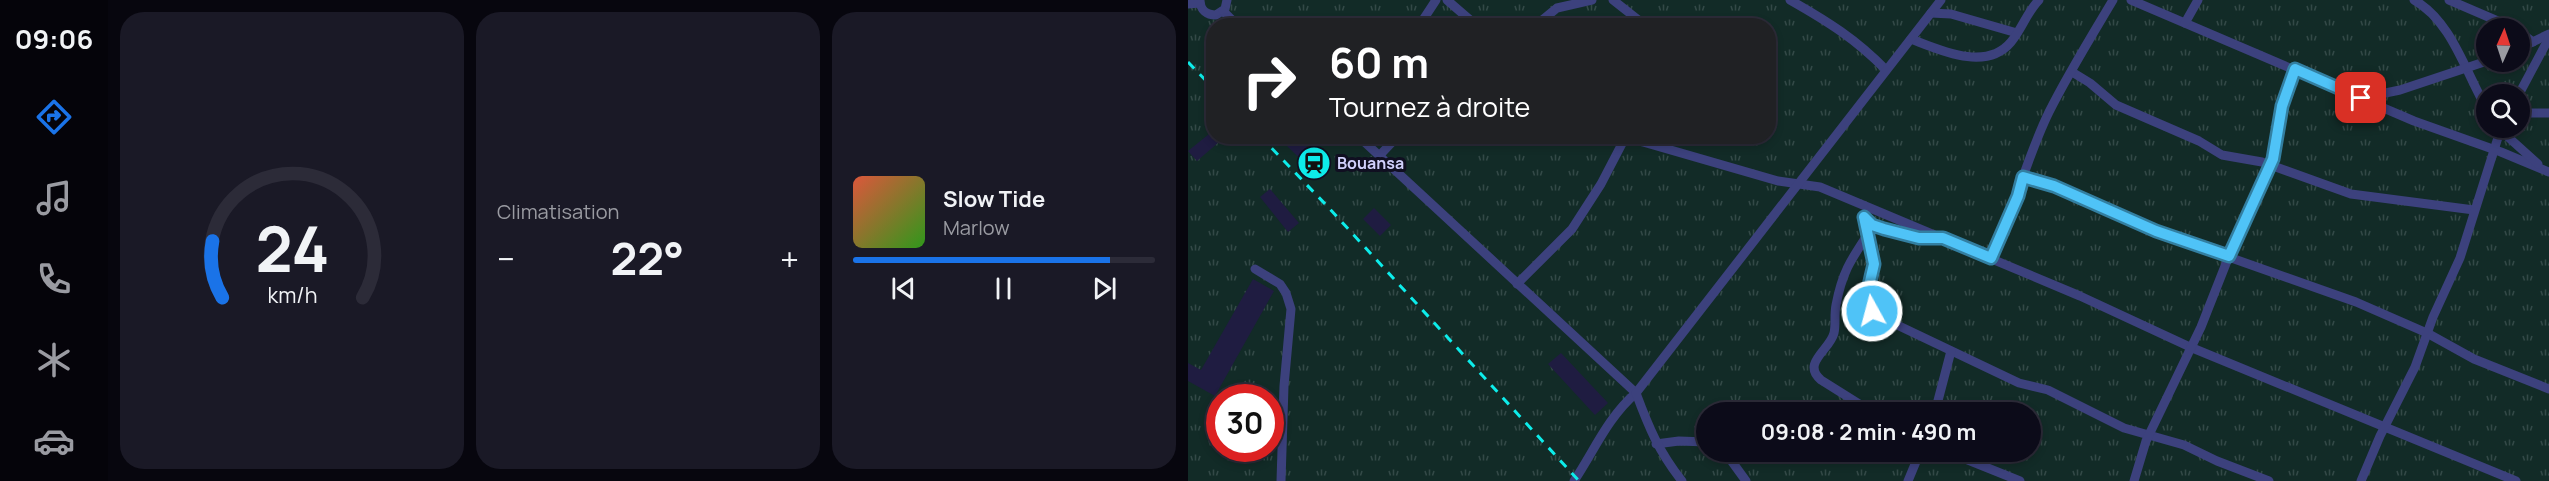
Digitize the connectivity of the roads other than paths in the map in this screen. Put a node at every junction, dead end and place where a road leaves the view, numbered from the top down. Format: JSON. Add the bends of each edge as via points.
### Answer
{"nodes":[{"id":1,"x":1227,"y":0,"type":"edge"},
{"id":2,"x":1436,"y":0,"type":"edge"},
{"id":3,"x":1446,"y":0,"type":"edge"},
{"id":4,"x":1592,"y":0,"type":"edge"},
{"id":5,"x":1613,"y":0,"type":"edge"},
{"id":6,"x":1790,"y":0,"type":"edge"},
{"id":7,"x":1941,"y":0,"type":"edge"},
{"id":8,"x":2039,"y":0,"type":"edge"},
{"id":9,"x":2113,"y":0,"type":"edge"},
{"id":10,"x":2131,"y":0,"type":"edge"},
{"id":11,"x":2198,"y":0,"type":"edge"},
{"id":12,"x":2414,"y":0,"type":"edge"},
{"id":13,"x":2453,"y":1,"type":"edge"},
{"id":14,"x":1200,"y":2,"type":"edge"},
{"id":15,"x":1188,"y":4,"type":"edge"},
{"id":16,"x":1223,"y":11,"type":"junction"},
{"id":17,"x":1931,"y":13,"type":"junction"},
{"id":18,"x":1230,"y":18,"type":"edge"},
{"id":19,"x":1424,"y":18,"type":"edge"},
{"id":20,"x":1467,"y":18,"type":"edge"},
{"id":21,"x":1545,"y":18,"type":"edge"},
{"id":22,"x":1636,"y":18,"type":"edge"},
{"id":23,"x":2491,"y":18,"type":"edge"},
{"id":24,"x":2185,"y":23,"type":"junction"},
{"id":25,"x":2018,"y":33,"type":"junction"},
{"id":26,"x":2549,"y":36,"type":"edge"},
{"id":27,"x":1911,"y":39,"type":"junction"},
{"id":28,"x":2530,"y":40,"type":"edge"},
{"id":29,"x":2533,"y":42,"type":"junction"},
{"id":30,"x":2530,"y":43,"type":"edge"},
{"id":31,"x":2476,"y":65,"type":"edge"},
{"id":32,"x":2295,"y":69,"type":"junction"},
{"id":33,"x":2464,"y":69,"type":"junction"},
{"id":34,"x":1886,"y":70,"type":"junction"},
{"id":35,"x":2072,"y":72,"type":"junction"},
{"id":36,"x":2524,"y":84,"type":"edge"},
{"id":37,"x":2476,"y":90,"type":"edge"},
{"id":38,"x":2361,"y":98,"type":"junction"},
{"id":39,"x":2549,"y":112,"type":"edge"},
{"id":40,"x":2530,"y":113,"type":"edge"},
{"id":41,"x":2497,"y":138,"type":"edge"},
{"id":42,"x":2511,"y":138,"type":"edge"},
{"id":43,"x":1366,"y":144,"type":"edge"},
{"id":44,"x":1390,"y":144,"type":"edge"},
{"id":45,"x":1622,"y":144,"type":"edge"},
{"id":46,"x":1650,"y":144,"type":"edge"},
{"id":47,"x":2494,"y":150,"type":"junction"},
{"id":48,"x":1379,"y":156,"type":"junction"},
{"id":49,"x":2270,"y":165,"type":"junction"},
{"id":50,"x":2547,"y":171,"type":"edge"},
{"id":51,"x":2023,"y":177,"type":"junction"},
{"id":52,"x":1799,"y":184,"type":"junction"},
{"id":53,"x":1856,"y":203,"type":"junction"},
{"id":54,"x":2474,"y":210,"type":"junction"},
{"id":55,"x":1864,"y":217,"type":"junction"},
{"id":56,"x":1868,"y":234,"type":"junction"},
{"id":57,"x":1943,"y":238,"type":"junction"},
{"id":58,"x":2229,"y":256,"type":"junction"},
{"id":59,"x":1991,"y":258,"type":"junction"},
{"id":60,"x":1256,"y":269,"type":"dead end"},
{"id":61,"x":1517,"y":284,"type":"junction"},
{"id":62,"x":2427,"y":333,"type":"junction"},
{"id":63,"x":2191,"y":348,"type":"junction"},
{"id":64,"x":1951,"y":351,"type":"junction"},
{"id":65,"x":2549,"y":389,"type":"edge"},
{"id":66,"x":1636,"y":393,"type":"junction"},
{"id":67,"x":1856,"y":402,"type":"edge"},
{"id":68,"x":1938,"y":402,"type":"edge"},
{"id":69,"x":2385,"y":426,"type":"junction"},
{"id":70,"x":2148,"y":435,"type":"junction"},
{"id":71,"x":1696,"y":442,"type":"edge"},
{"id":72,"x":1656,"y":444,"type":"junction"},
{"id":73,"x":1732,"y":462,"type":"edge"},
{"id":74,"x":1916,"y":462,"type":"edge"},
{"id":75,"x":1973,"y":462,"type":"edge"},
{"id":76,"x":1281,"y":481,"type":"edge"},
{"id":77,"x":1574,"y":481,"type":"edge"},
{"id":78,"x":1683,"y":481,"type":"edge"},
{"id":79,"x":1746,"y":481,"type":"edge"},
{"id":80,"x":1908,"y":481,"type":"edge"},
{"id":81,"x":2020,"y":481,"type":"edge"},
{"id":82,"x":2134,"y":481,"type":"edge"},
{"id":83,"x":2269,"y":481,"type":"edge"},
{"id":84,"x":2361,"y":481,"type":"edge"},
{"id":85,"x":2516,"y":481,"type":"edge"}],
"edges":[{"from":1,"to":16,"type":"street"},
{"from":2,"to":19,"type":"street"},
{"from":3,"to":20,"type":"street"},
{"from":4,"to":21,"type":"street","via":[[1557,8]]},
{"from":5,"to":22,"type":"street"},
{"from":6,"to":34,"type":"street","via":[[1853,39]]},
{"from":7,"to":17,"type":"street"},
{"from":8,"to":25,"type":"street"},
{"from":9,"to":35,"type":"street"},
{"from":10,"to":24,"type":"street"},
{"from":11,"to":24,"type":"street"},
{"from":12,"to":33,"type":"street","via":[[2441,26]]},
{"from":13,"to":23,"type":"street"},
{"from":14,"to":15,"type":"street"},
{"from":14,"to":16,"type":"street","via":[[1211,15]]},
{"from":16,"to":18,"type":"street"},
{"from":17,"to":25,"type":"street","via":[[1951,14]]},
{"from":17,"to":27,"type":"street"},
{"from":24,"to":32,"type":"street"},
{"from":25,"to":27,"type":"street","via":[[2001,51],[1982,57],[1952,53]]},
{"from":26,"to":29,"type":"street"},
{"from":26,"to":36,"type":"street"},
{"from":27,"to":34,"type":"street"},
{"from":28,"to":29,"type":"street"},
{"from":29,"to":30,"type":"street"},
{"from":31,"to":33,"type":"street"},
{"from":32,"to":38,"type":"street"},
{"from":32,"to":49,"type":"street","via":[[2282,106],[2276,152]]},
{"from":33,"to":37,"type":"street"},
{"from":33,"to":38,"type":"street"},
{"from":34,"to":52,"type":"street"},
{"from":35,"to":49,"type":"street","via":[[2132,113],[2222,155]]},
{"from":35,"to":51,"type":"street","via":[[2049,114]]},
{"from":38,"to":47,"type":"street","via":[[2414,122]]},
{"from":39,"to":40,"type":"street"},
{"from":41,"to":47,"type":"street"},
{"from":42,"to":50,"type":"street"},
{"from":43,"to":48,"type":"street"},
{"from":44,"to":48,"type":"street"},
{"from":45,"to":61,"type":"street","via":[[1572,229]]},
{"from":46,"to":52,"type":"street","via":[[1778,182]]},
{"from":47,"to":50,"type":"street"},
{"from":47,"to":54,"type":"street"},
{"from":48,"to":61,"type":"street"},
{"from":49,"to":54,"type":"street","via":[[2351,194]]},
{"from":49,"to":58,"type":"street"},
{"from":51,"to":58,"type":"street"},
{"from":51,"to":59,"type":"street"},
{"from":52,"to":53,"type":"street","via":[[1820,187]]},
{"from":52,"to":66,"type":"street"},
{"from":53,"to":55,"type":"street"},
{"from":53,"to":57,"type":"street"},
{"from":54,"to":62,"type":"street","via":[[2460,258]]},
{"from":55,"to":56,"type":"street"},
{"from":55,"to":57,"type":"street","via":[[1872,225],[1907,235]]},
{"from":56,"to":64,"type":"street","via":[[1874,264],[1868,283],[1869,299],[1874,314]]},
{"from":56,"to":67,"type":"street","via":[[1848,263],[1839,290],[1834,333],[1814,368],[1828,385]]},
{"from":57,"to":59,"type":"street"},
{"from":58,"to":62,"type":"street","via":[[2356,302]]},
{"from":58,"to":63,"type":"street"},
{"from":59,"to":63,"type":"street"},
{"from":60,"to":76,"type":"street","via":[[1280,284],[1291,309]]},
{"from":61,"to":66,"type":"street"},
{"from":62,"to":65,"type":"street","via":[[2474,359]]},
{"from":62,"to":69,"type":"street","via":[[2415,367]]},
{"from":63,"to":69,"type":"street"},
{"from":63,"to":70,"type":"street"},
{"from":64,"to":68,"type":"street"},
{"from":64,"to":70,"type":"street"},
{"from":66,"to":72,"type":"street"},
{"from":66,"to":77,"type":"street","via":[[1611,420]]},
{"from":69,"to":84,"type":"street"},
{"from":69,"to":85,"type":"street"},
{"from":70,"to":82,"type":"street"},
{"from":70,"to":83,"type":"street","via":[[2184,445]]},
{"from":71,"to":72,"type":"street"},
{"from":72,"to":78,"type":"street"},
{"from":73,"to":79,"type":"street"},
{"from":74,"to":80,"type":"street"},
{"from":75,"to":81,"type":"street"}]}
